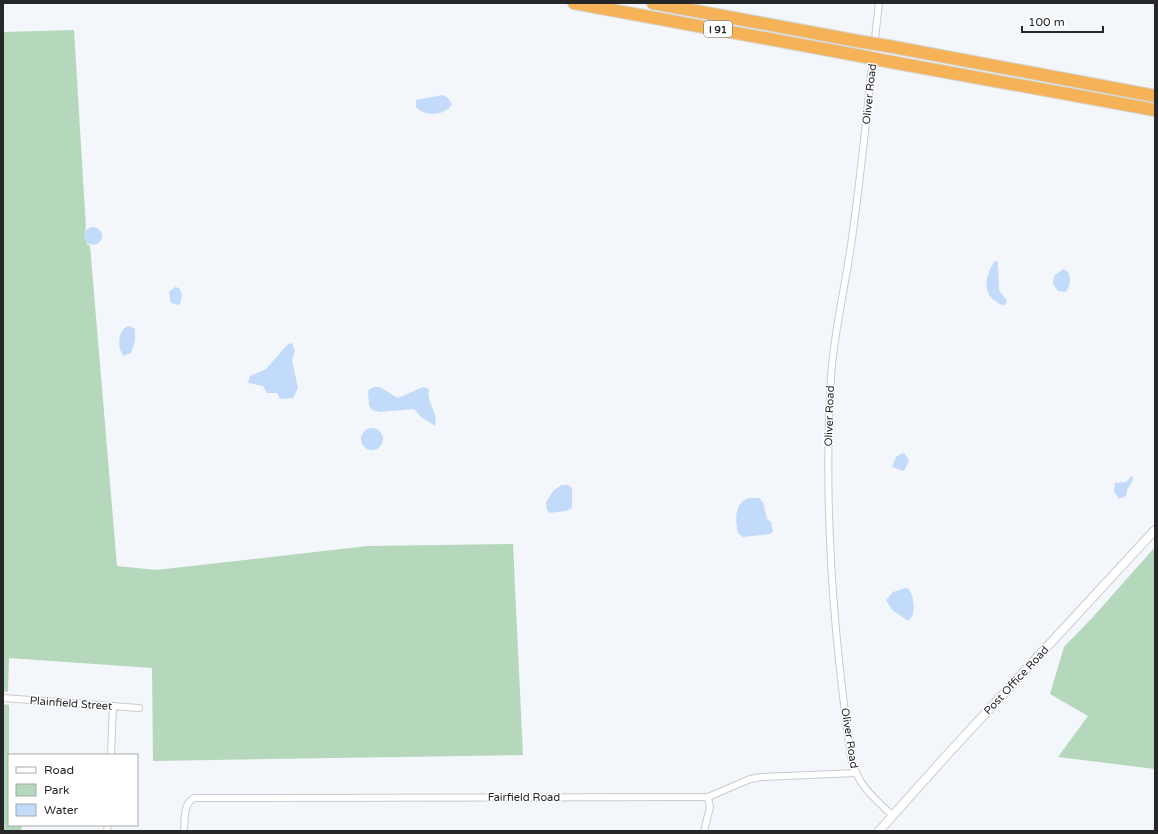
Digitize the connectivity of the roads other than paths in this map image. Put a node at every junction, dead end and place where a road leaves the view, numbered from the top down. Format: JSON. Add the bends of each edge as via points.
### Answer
{"nodes":[{"id":1,"x":574,"y":3,"type":"edge"},
{"id":2,"x":653,"y":3,"type":"edge"},
{"id":3,"x":879,"y":3,"type":"edge"},
{"id":4,"x":1155,"y":96,"type":"edge"},
{"id":5,"x":1155,"y":110,"type":"edge"},
{"id":6,"x":1155,"y":530,"type":"edge"},
{"id":7,"x":3,"y":698,"type":"edge"},
{"id":8,"x":113,"y":706,"type":"junction"},
{"id":9,"x":139,"y":708,"type":"dead end"},
{"id":10,"x":111,"y":754,"type":"edge"},
{"id":11,"x":855,"y":774,"type":"junction"},
{"id":12,"x":708,"y":797,"type":"junction"},
{"id":13,"x":892,"y":815,"type":"junction"},
{"id":14,"x":184,"y":831,"type":"edge"},
{"id":15,"x":704,"y":831,"type":"edge"},
{"id":16,"x":879,"y":831,"type":"edge"}],
"edges":[{"from":1,"to":5,"type":"highway","number":"I 91","bridge":true},
{"from":2,"to":4,"type":"highway","number":"I 91","bridge":true},
{"from":3,"to":11,"type":"street","name":"Oliver Road","via":[[861,173],[833,348],[828,459],[830,562],[849,743]]},
{"from":6,"to":13,"type":"street","name":"Post Office Road"},
{"from":7,"to":8,"type":"street","name":"Plainfield Street"},
{"from":8,"to":9,"type":"street","name":"Plainfield Street"},
{"from":8,"to":10,"type":"street"},
{"from":11,"to":12,"type":"street","name":"Fairfield Road","via":[[762,777],[750,779]]},
{"from":11,"to":13,"type":"street","name":"Oliver Road","via":[[869,793]]},
{"from":12,"to":14,"type":"street","name":"Fairfield Road","via":[[194,798],[189,801],[186,808]]},
{"from":12,"to":15,"type":"street","via":[[710,806]]},
{"from":13,"to":16,"type":"street","name":"Post Office Road"}]}
